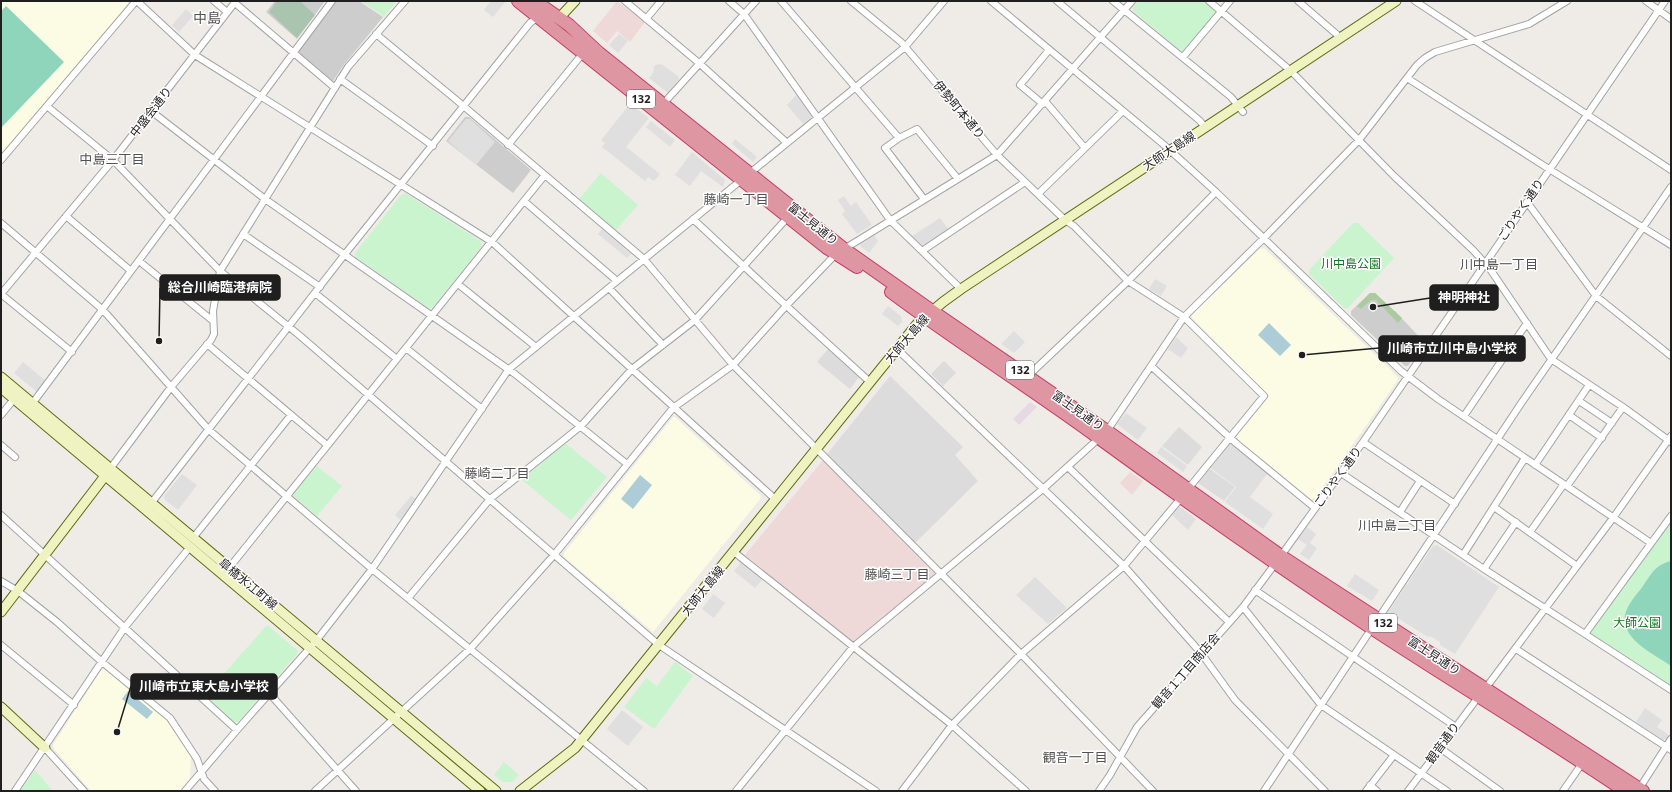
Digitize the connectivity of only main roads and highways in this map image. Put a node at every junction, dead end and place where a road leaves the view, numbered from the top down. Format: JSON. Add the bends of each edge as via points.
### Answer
{"nodes":[{"id":1,"x":518,"y":1,"type":"edge"},
{"id":2,"x":535,"y":1,"type":"edge"},
{"id":3,"x":746,"y":176,"type":"junction"},
{"id":4,"x":840,"y":252,"type":"junction"},
{"id":5,"x":929,"y":314,"type":"junction"},
{"id":6,"x":1103,"y":434,"type":"junction"},
{"id":7,"x":1482,"y":692,"type":"junction"},
{"id":8,"x":1641,"y":790,"type":"edge"},
{"id":9,"x":1625,"y":791,"type":"edge"}],
"edges":[{"from":1,"to":3,"type":"highway","name":"富士見通り","number":"132"},
{"from":2,"to":3,"type":"highway","name":"富士見通り","number":"132","via":[[569,25]]},
{"from":3,"to":4,"type":"highway","name":"富士見通り","number":"132"},
{"from":3,"to":4,"type":"highway","name":"富士見通り","number":"132","via":[[788,217]]},
{"from":4,"to":5,"type":"highway","name":"富士見通り","number":"132"},
{"from":5,"to":6,"type":"highway","name":"富士見通り","number":"132","via":[[1028,376]]},
{"from":5,"to":6,"type":"highway","name":"富士見通り","number":"132","via":[[939,328]]},
{"from":6,"to":7,"type":"highway","name":"富士見通り","number":"132","via":[[1278,560]]},
{"from":7,"to":8,"type":"highway","name":"富士見通り","number":"132"},
{"from":7,"to":9,"type":"highway","name":"富士見通り","number":"132"}]}
